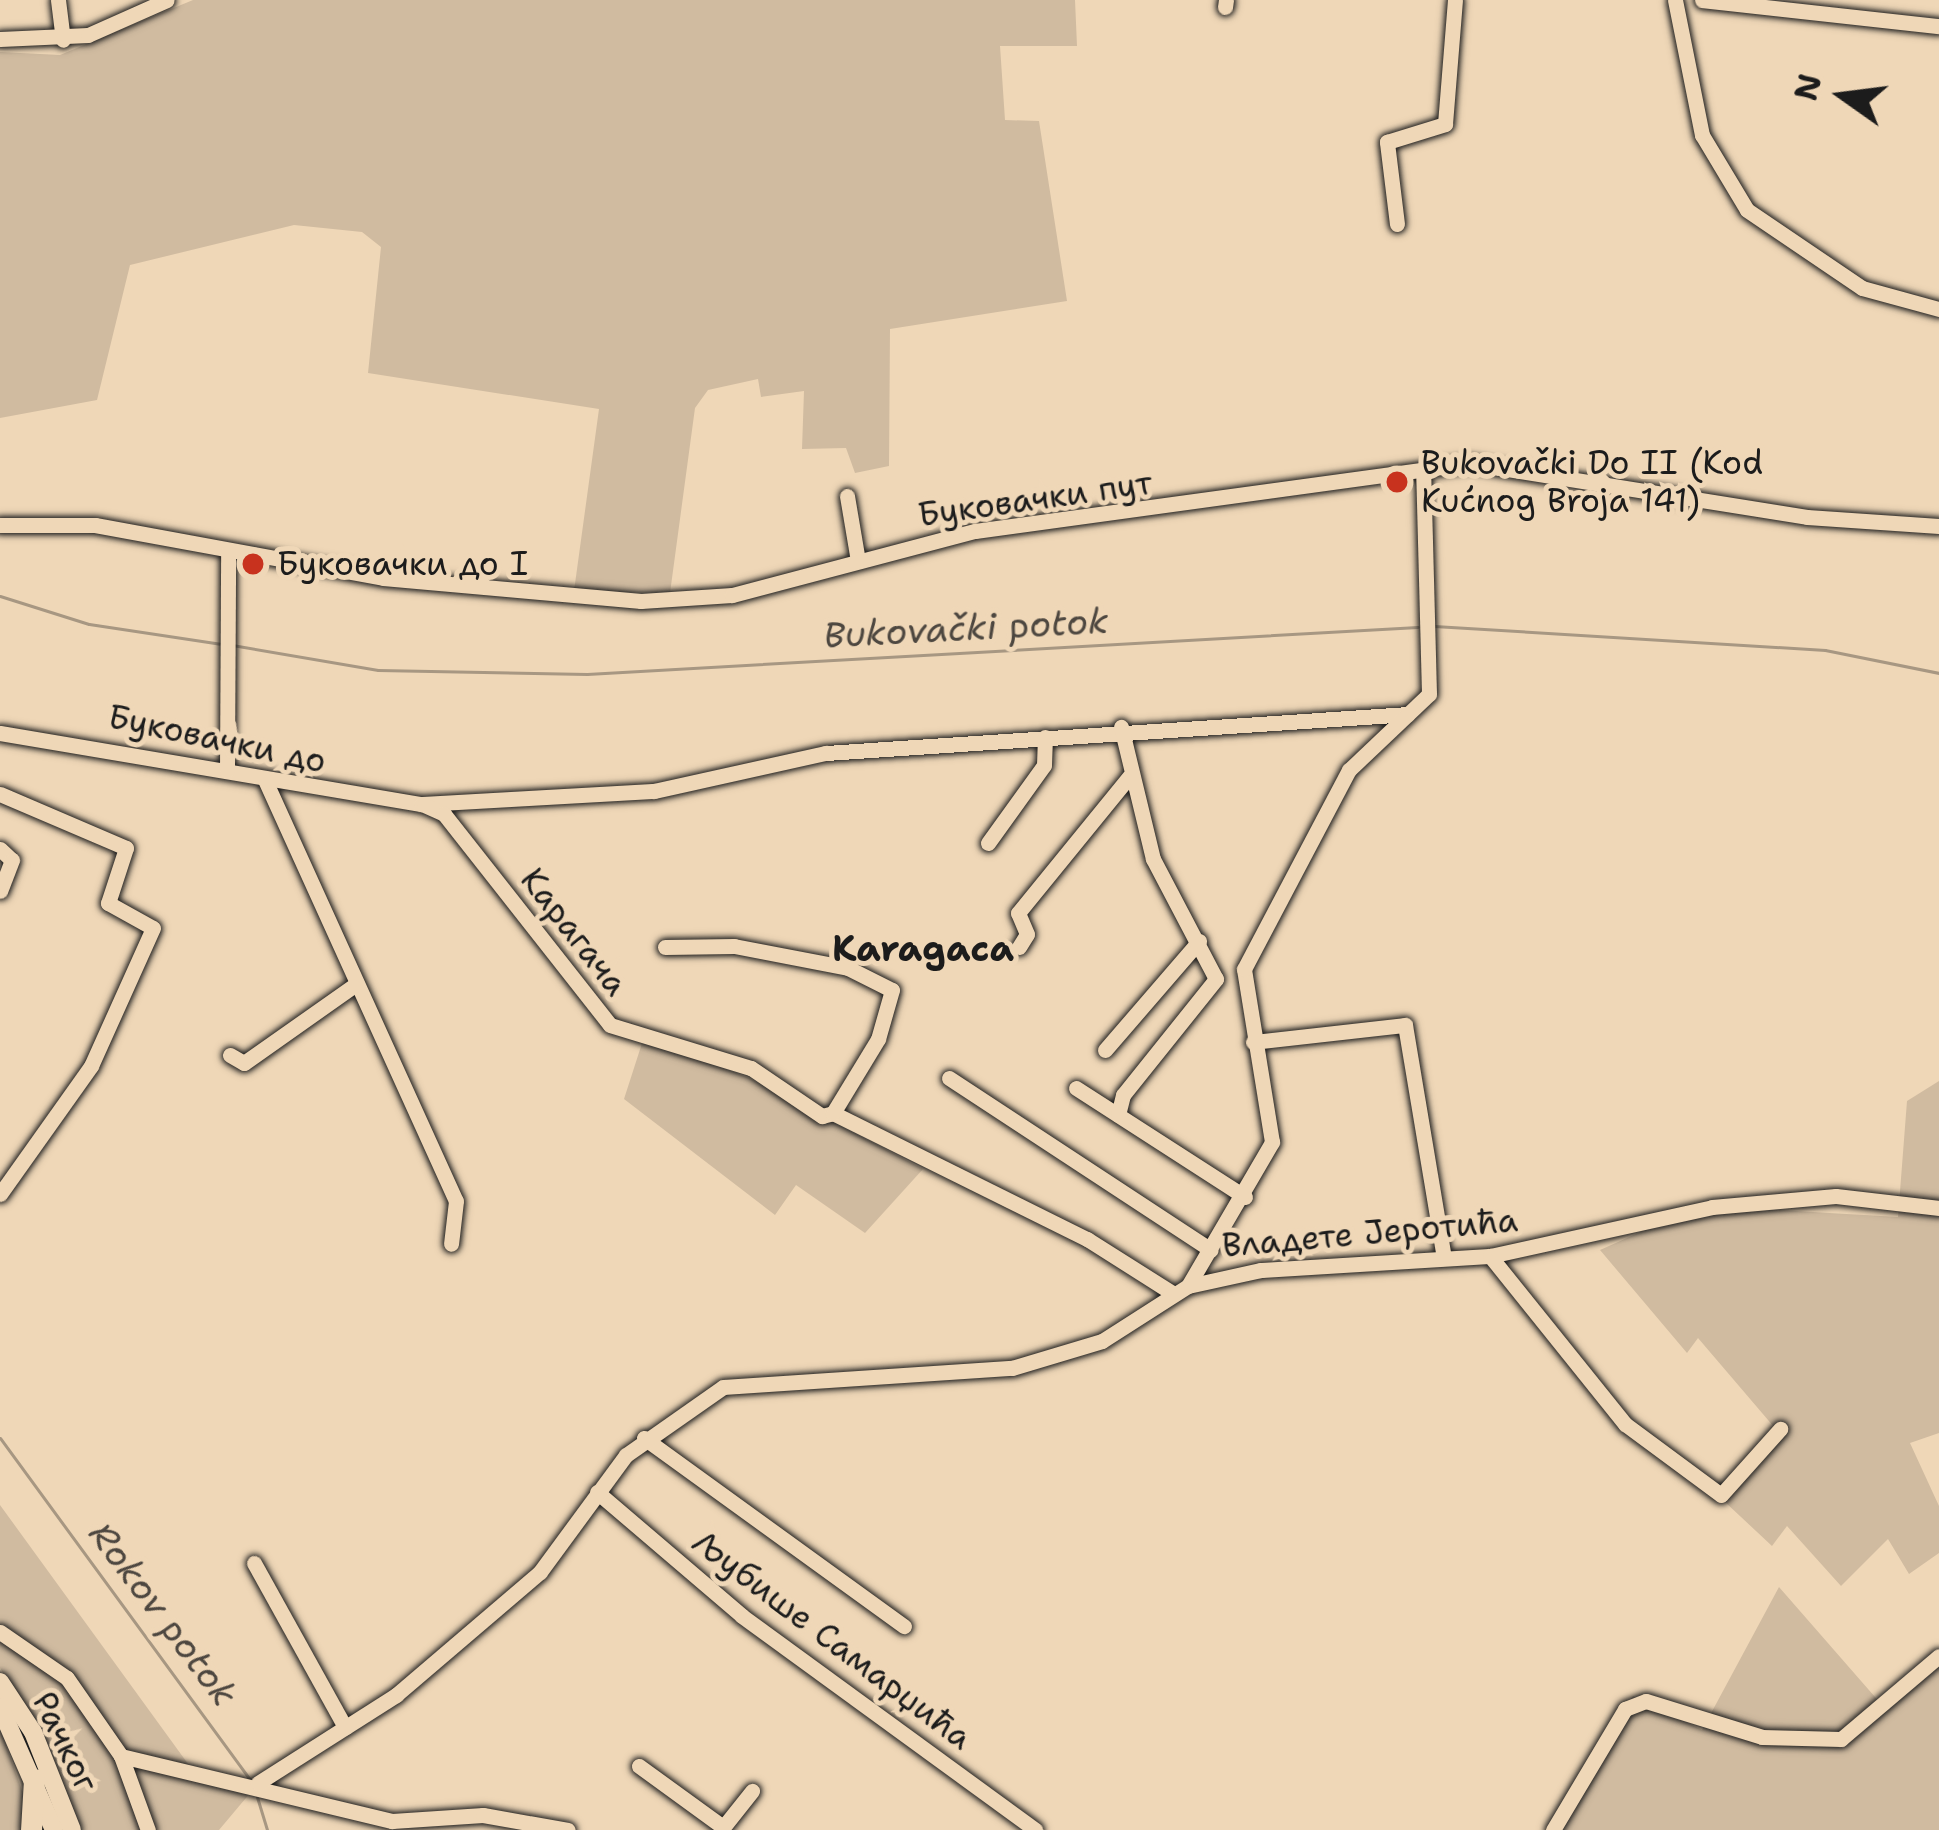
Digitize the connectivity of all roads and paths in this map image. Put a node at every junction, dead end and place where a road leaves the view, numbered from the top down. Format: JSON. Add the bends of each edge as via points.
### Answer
{"nodes":[{"id":1,"x":58,"y":0,"type":"edge"},
{"id":2,"x":167,"y":0,"type":"edge"},
{"id":3,"x":1455,"y":0,"type":"edge"},
{"id":4,"x":1675,"y":0,"type":"edge"},
{"id":5,"x":1702,"y":0,"type":"edge"},
{"id":6,"x":1939,"y":26,"type":"edge"},
{"id":7,"x":0,"y":39,"type":"edge"},
{"id":8,"x":63,"y":40,"type":"junction"},
{"id":9,"x":1397,"y":224,"type":"dead end"},
{"id":10,"x":1939,"y":309,"type":"edge"},
{"id":11,"x":1423,"y":470,"type":"junction"},
{"id":12,"x":848,"y":496,"type":"dead end"},
{"id":13,"x":0,"y":525,"type":"edge"},
{"id":14,"x":1939,"y":526,"type":"edge"},
{"id":15,"x":228,"y":550,"type":"junction"},
{"id":16,"x":858,"y":561,"type":"junction"},
{"id":17,"x":1408,"y":714,"type":"junction"},
{"id":18,"x":1121,"y":727,"type":"junction"},
{"id":19,"x":0,"y":733,"type":"edge"},
{"id":20,"x":1045,"y":737,"type":"junction"},
{"id":21,"x":227,"y":771,"type":"junction"},
{"id":22,"x":1129,"y":777,"type":"junction"},
{"id":23,"x":265,"y":781,"type":"junction"},
{"id":24,"x":0,"y":794,"type":"edge"},
{"id":25,"x":422,"y":804,"type":"junction"},
{"id":26,"x":988,"y":843,"type":"dead end"},
{"id":27,"x":0,"y":849,"type":"edge"},
{"id":28,"x":0,"y":891,"type":"edge"},
{"id":29,"x":1199,"y":941,"type":"junction"},
{"id":30,"x":665,"y":947,"type":"dead end"},
{"id":31,"x":1019,"y":947,"type":"dead end"},
{"id":32,"x":353,"y":986,"type":"junction"},
{"id":33,"x":1253,"y":1042,"type":"junction"},
{"id":34,"x":1105,"y":1050,"type":"dead end"},
{"id":35,"x":230,"y":1055,"type":"dead end"},
{"id":36,"x":949,"y":1078,"type":"dead end"},
{"id":37,"x":1076,"y":1088,"type":"dead end"},
{"id":38,"x":833,"y":1113,"type":"junction"},
{"id":39,"x":1118,"y":1115,"type":"junction"},
{"id":40,"x":0,"y":1194,"type":"edge"},
{"id":41,"x":1245,"y":1197,"type":"junction"},
{"id":42,"x":1939,"y":1208,"type":"edge"},
{"id":43,"x":451,"y":1244,"type":"dead end"},
{"id":44,"x":1211,"y":1250,"type":"junction"},
{"id":45,"x":1490,"y":1256,"type":"junction"},
{"id":46,"x":1444,"y":1258,"type":"junction"},
{"id":47,"x":1181,"y":1290,"type":"junction"},
{"id":48,"x":1780,"y":1429,"type":"dead end"},
{"id":49,"x":644,"y":1438,"type":"junction"},
{"id":50,"x":596,"y":1492,"type":"junction"},
{"id":51,"x":254,"y":1563,"type":"dead end"},
{"id":52,"x":904,"y":1626,"type":"dead end"},
{"id":53,"x":0,"y":1632,"type":"edge"},
{"id":54,"x":1939,"y":1656,"type":"edge"},
{"id":55,"x":0,"y":1682,"type":"edge"},
{"id":56,"x":0,"y":1707,"type":"edge"},
{"id":57,"x":345,"y":1727,"type":"junction"},
{"id":58,"x":121,"y":1756,"type":"junction"},
{"id":59,"x":639,"y":1766,"type":"dead end"},
{"id":60,"x":34,"y":1779,"type":"junction"},
{"id":61,"x":252,"y":1784,"type":"junction"},
{"id":62,"x":752,"y":1791,"type":"dead end"},
{"id":63,"x":394,"y":1826,"type":"edge"},
{"id":64,"x":722,"y":1829,"type":"edge"},
{"id":65,"x":31,"y":1830,"type":"edge"},
{"id":66,"x":53,"y":1830,"type":"edge"},
{"id":67,"x":72,"y":1830,"type":"edge"},
{"id":68,"x":148,"y":1830,"type":"edge"},
{"id":69,"x":568,"y":1830,"type":"edge"},
{"id":70,"x":1035,"y":1830,"type":"edge"},
{"id":71,"x":1553,"y":1830,"type":"edge"}],
"edges":[{"from":1,"to":8,"type":"street"},
{"from":2,"to":8,"type":"street"},
{"from":3,"to":9,"type":"street","via":[[1445,124],[1387,142]]},
{"from":4,"to":10,"type":"street","via":[[1702,135],[1747,210],[1862,288]]},
{"from":5,"to":6,"type":"street"},
{"from":7,"to":8,"type":"street"},
{"from":11,"to":14,"type":"street","name":"Буковачки пут","via":[[1496,462],[1785,514]]},
{"from":11,"to":16,"type":"street","name":"Буковачки пут","via":[[975,532]]},
{"from":11,"to":17,"type":"street","via":[[1431,689]]},
{"from":12,"to":16,"type":"street"},
{"from":13,"to":15,"type":"street","name":"Буковачки пут","via":[[95,525]]},
{"from":15,"to":16,"type":"street","name":"Буковачки пут","via":[[387,579],[640,601],[732,595]]},
{"from":15,"to":21,"type":"street"},
{"from":17,"to":18,"type":"street","name":"Буковачки до","via":[[1328,725]]},
{"from":17,"to":33,"type":"street","via":[[1337,789],[1250,956],[1242,993]]},
{"from":18,"to":20,"type":"street","name":"Буковачки до"},
{"from":18,"to":22,"type":"street"},
{"from":19,"to":21,"type":"street","name":"Буковачки до"},
{"from":20,"to":25,"type":"street","name":"Буковачки до","via":[[826,753],[653,791]]},
{"from":20,"to":26,"type":"street","via":[[1044,765]]},
{"from":21,"to":23,"type":"street","name":"Буковачки до"},
{"from":22,"to":29,"type":"street","via":[[1154,860]]},
{"from":22,"to":31,"type":"street","via":[[1018,913],[1028,934]]},
{"from":23,"to":25,"type":"street","name":"Буковачки до"},
{"from":23,"to":32,"type":"street"},
{"from":24,"to":40,"type":"street","via":[[126,848],[108,903],[153,925],[91,1066]]},
{"from":25,"to":38,"type":"street","name":"Карагача","via":[[444,814],[610,1025],[700,1048],[822,1116]]},
{"from":27,"to":28,"type":"street","via":[[12,860]]},
{"from":29,"to":34,"type":"street"},
{"from":29,"to":39,"type":"street","via":[[1216,979],[1123,1095]]},
{"from":30,"to":38,"type":"street","name":"Карагача","via":[[734,946],[848,968],[892,990],[878,1039]]},
{"from":32,"to":35,"type":"street","via":[[244,1063]]},
{"from":32,"to":43,"type":"street","via":[[456,1201]]},
{"from":33,"to":41,"type":"street","via":[[1273,1127]]},
{"from":33,"to":46,"type":"street","via":[[1405,1025]]},
{"from":36,"to":44,"type":"street"},
{"from":37,"to":39,"type":"street"},
{"from":38,"to":47,"type":"street","name":"Карагача"},
{"from":39,"to":41,"type":"street"},
{"from":41,"to":44,"type":"street"},
{"from":42,"to":45,"type":"street","name":"Владете Јеротића","via":[[1836,1196],[1712,1208]]},
{"from":44,"to":47,"type":"street"},
{"from":45,"to":46,"type":"street","name":"Владете Јеротића"},
{"from":45,"to":48,"type":"street","via":[[1625,1424],[1721,1495]]},
{"from":46,"to":47,"type":"street","name":"Владете Јеротића","via":[[1261,1270]]},
{"from":47,"to":49,"type":"street","name":"Владете Јеротића","via":[[1102,1341],[1055,1358],[954,1378],[760,1378],[707,1393]]},
{"from":49,"to":50,"type":"street","name":"Владете Јеротића"},
{"from":49,"to":52,"type":"street"},
{"from":50,"to":57,"type":"street","name":"Владете Јеротића","via":[[540,1573]]},
{"from":50,"to":70,"type":"street","name":"Љубише Самарџића","via":[[742,1616]]},
{"from":51,"to":57,"type":"street"},
{"from":53,"to":58,"type":"street","via":[[57,1666]]},
{"from":54,"to":71,"type":"street","via":[[1841,1739],[1762,1737],[1646,1701],[1625,1708]]},
{"from":55,"to":67,"type":"main road","name":"Рачког","via":[[33,1732]]},
{"from":56,"to":60,"type":"main road","name":"Рачког"},
{"from":57,"to":61,"type":"street","name":"Владете Јеротића"},
{"from":58,"to":61,"type":"street"},
{"from":58,"to":68,"type":"street"},
{"from":59,"to":64,"type":"street"},
{"from":60,"to":65,"type":"highway"},
{"from":60,"to":66,"type":"main road","name":"Рачког"},
{"from":61,"to":63,"type":"street"},
{"from":62,"to":64,"type":"street"},
{"from":63,"to":69,"type":"street","via":[[483,1814]]}]}
